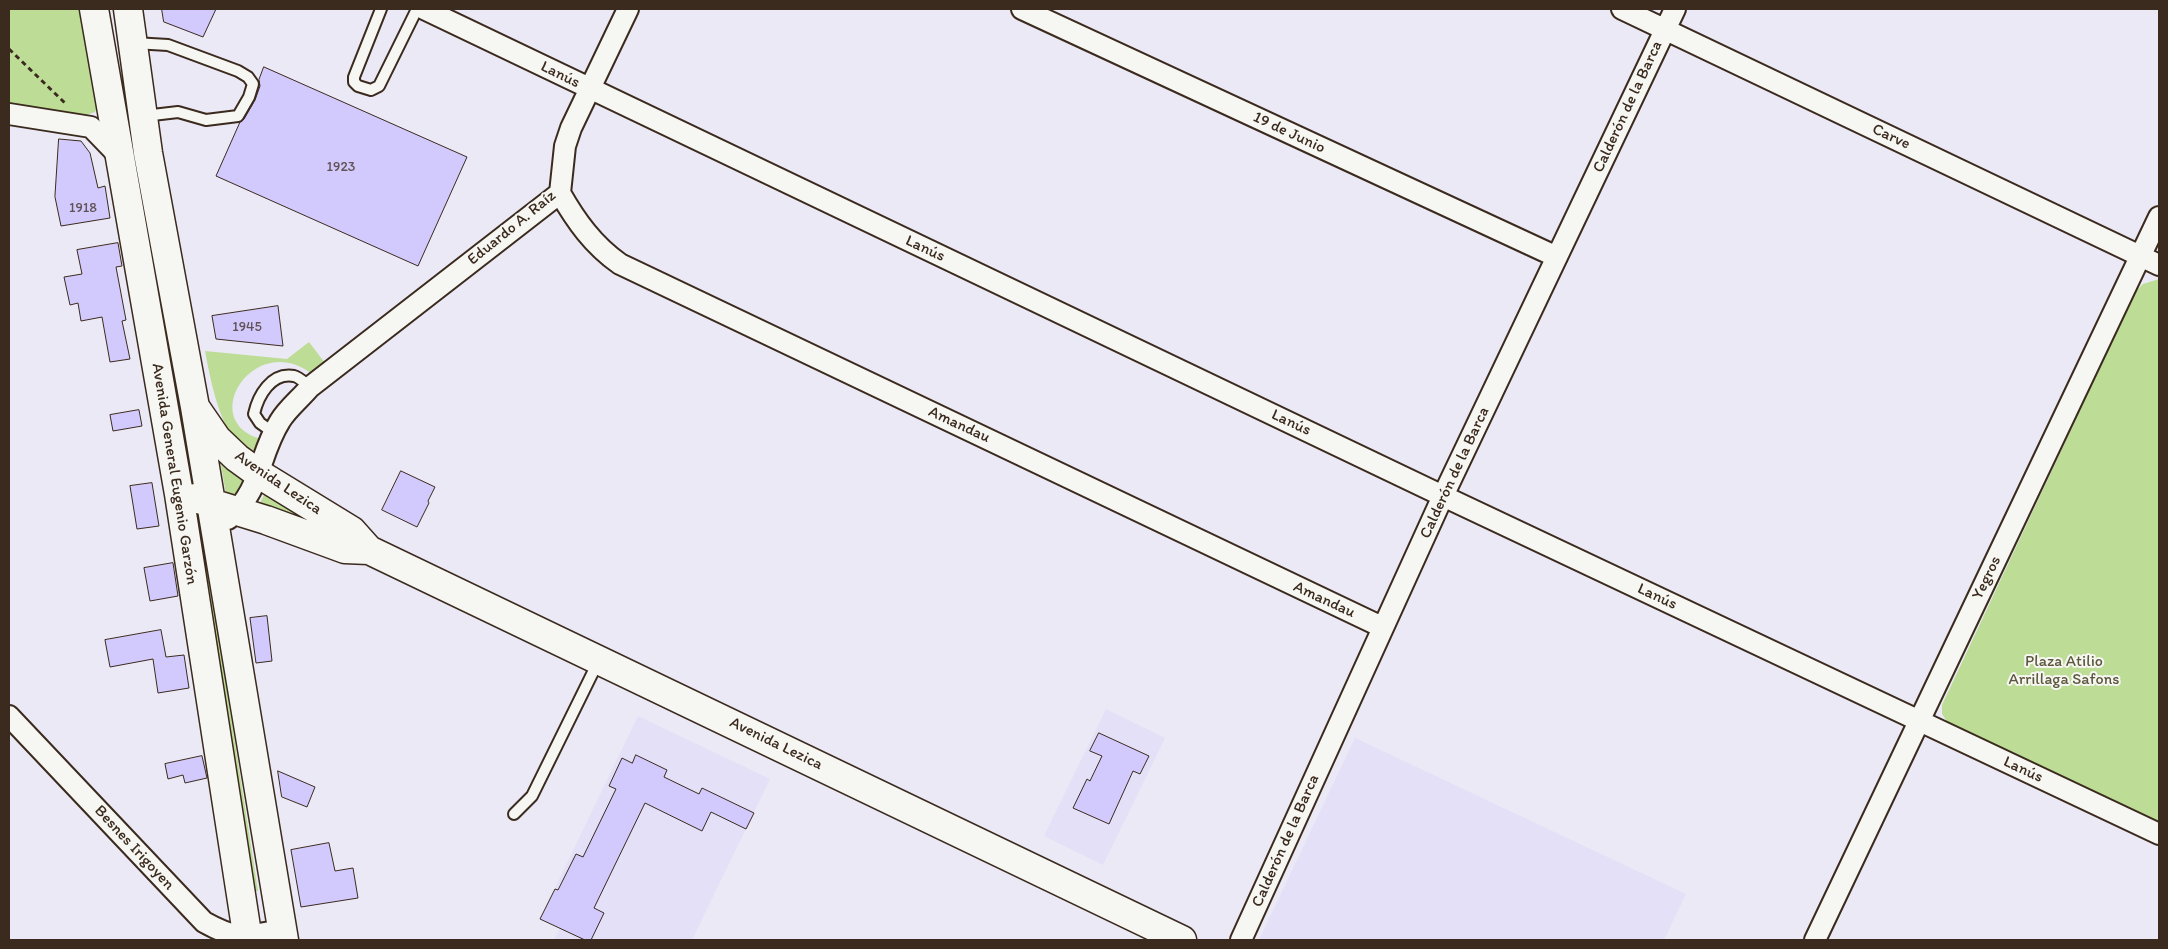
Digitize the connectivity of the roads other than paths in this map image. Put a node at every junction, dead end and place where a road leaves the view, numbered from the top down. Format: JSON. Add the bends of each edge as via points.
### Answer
{"nodes":[{"id":1,"x":94,"y":9,"type":"edge"},
{"id":2,"x":381,"y":9,"type":"edge"},
{"id":3,"x":417,"y":9,"type":"edge"},
{"id":4,"x":424,"y":9,"type":"edge"},
{"id":5,"x":628,"y":9,"type":"edge"},
{"id":6,"x":1022,"y":9,"type":"edge"},
{"id":7,"x":1622,"y":9,"type":"edge"},
{"id":8,"x":1675,"y":9,"type":"edge"},
{"id":9,"x":126,"y":20,"type":"edge"},
{"id":10,"x":1665,"y":30,"type":"junction"},
{"id":11,"x":590,"y":89,"type":"junction"},
{"id":12,"x":9,"y":114,"type":"edge"},
{"id":13,"x":143,"y":116,"type":"junction"},
{"id":14,"x":120,"y":157,"type":"junction"},
{"id":15,"x":560,"y":193,"type":"junction"},
{"id":16,"x":2159,"y":217,"type":"edge"},
{"id":17,"x":2140,"y":256,"type":"junction"},
{"id":18,"x":1557,"y":257,"type":"junction"},
{"id":19,"x":2159,"y":265,"type":"edge"},
{"id":20,"x":310,"y":387,"type":"junction"},
{"id":21,"x":195,"y":407,"type":"junction"},
{"id":22,"x":274,"y":433,"type":"junction"},
{"id":23,"x":259,"y":474,"type":"junction"},
{"id":24,"x":179,"y":494,"type":"junction"},
{"id":25,"x":1443,"y":496,"type":"junction"},
{"id":26,"x":210,"y":502,"type":"junction"},
{"id":27,"x":238,"y":511,"type":"junction"},
{"id":28,"x":215,"y":530,"type":"junction"},
{"id":29,"x":369,"y":550,"type":"junction"},
{"id":30,"x":1382,"y":627,"type":"junction"},
{"id":31,"x":600,"y":659,"type":"junction"},
{"id":32,"x":9,"y":716,"type":"edge"},
{"id":33,"x":1918,"y":722,"type":"junction"},
{"id":34,"x":514,"y":814,"type":"dead end"},
{"id":35,"x":2159,"y":834,"type":"edge"},
{"id":36,"x":281,"y":937,"type":"edge"},
{"id":37,"x":248,"y":938,"type":"edge"},
{"id":38,"x":1182,"y":940,"type":"edge"},
{"id":39,"x":1241,"y":940,"type":"edge"},
{"id":40,"x":1815,"y":940,"type":"edge"}],
"edges":[{"from":1,"to":14,"type":"main road","name":"Avenida General Eugenio Garzón"},
{"from":2,"to":3,"type":"lane","via":[[354,77],[358,86],[371,90],[379,86]]},
{"from":4,"to":11,"type":"street","name":"Lanús"},
{"from":5,"to":11,"type":"street","name":"Eduardo A. Raíz"},
{"from":6,"to":18,"type":"street","name":"19 de Junio"},
{"from":7,"to":10,"type":"street","name":"Carve"},
{"from":8,"to":10,"type":"street","name":"Calderón de la Barca"},
{"from":9,"to":13,"type":"main road","name":"Avenida General Eugenio Garzón"},
{"from":9,"to":13,"type":"lane","via":[[168,45],[238,71],[253,84],[238,116],[206,120],[178,112]]},
{"from":10,"to":17,"type":"street","name":"Carve"},
{"from":10,"to":18,"type":"street","name":"Calderón de la Barca"},
{"from":11,"to":15,"type":"street","name":"Eduardo A. Raíz","via":[[565,146]]},
{"from":11,"to":25,"type":"street","name":"Lanús"},
{"from":12,"to":14,"type":"street","via":[[91,127]]},
{"from":13,"to":21,"type":"main road","name":"Avenida General Eugenio Garzón"},
{"from":14,"to":24,"type":"main road","name":"Avenida General Eugenio Garzón"},
{"from":15,"to":20,"type":"street","name":"Eduardo A. Raíz"},
{"from":15,"to":30,"type":"street","name":"Amandau","via":[[589,236],[604,253],[620,264]]},
{"from":16,"to":17,"type":"street","name":"Yegros"},
{"from":17,"to":19,"type":"street","name":"Carve"},
{"from":17,"to":33,"type":"street","name":"Yegros"},
{"from":18,"to":25,"type":"street","name":"Calderón de la Barca"},
{"from":20,"to":22,"type":"street","name":"Eduardo A. Raíz","via":[[280,421]]},
{"from":20,"to":22,"type":"lane","via":[[294,376],[279,378],[264,388],[254,414]]},
{"from":21,"to":23,"type":"main road","name":"Avenida Lezica","via":[[217,439]]},
{"from":21,"to":26,"type":"main road","name":"Avenida General Eugenio Garzón"},
{"from":22,"to":23,"type":"street","name":"Eduardo A. Raíz"},
{"from":23,"to":27,"type":"street","name":"Eduardo A. Raíz","via":[[250,495]]},
{"from":23,"to":29,"type":"main road","name":"Avenida Lezica","via":[[352,531]]},
{"from":24,"to":26,"type":"main road","name":"Avenida Lezica"},
{"from":24,"to":37,"type":"main road","name":"Avenida General Eugenio Garzón"},
{"from":25,"to":30,"type":"street","name":"Calderón de la Barca"},
{"from":25,"to":33,"type":"street","name":"Lanús"},
{"from":26,"to":27,"type":"main road","name":"Avenida Lezica"},
{"from":26,"to":28,"type":"main road","name":"Avenida General Eugenio Garzón"},
{"from":27,"to":28,"type":"street","name":"Eduardo A. Raíz"},
{"from":27,"to":29,"type":"main road","name":"Avenida Lezica","via":[[345,549]]},
{"from":28,"to":36,"type":"main road","name":"Avenida General Eugenio Garzón"},
{"from":29,"to":31,"type":"main road","name":"Avenida Lezica"},
{"from":30,"to":39,"type":"street","name":"Calderón de la Barca"},
{"from":31,"to":34,"type":"lane","via":[[532,796]]},
{"from":31,"to":38,"type":"main road","name":"Avenida Lezica"},
{"from":32,"to":37,"type":"street","name":"Besnes Irigoyen","via":[[204,922],[231,936]]},
{"from":33,"to":35,"type":"street","name":"Lanús"},
{"from":33,"to":40,"type":"street","name":"Yegros"},
{"from":36,"to":37,"type":"street","name":"Besnes Irigoyen"}]}
